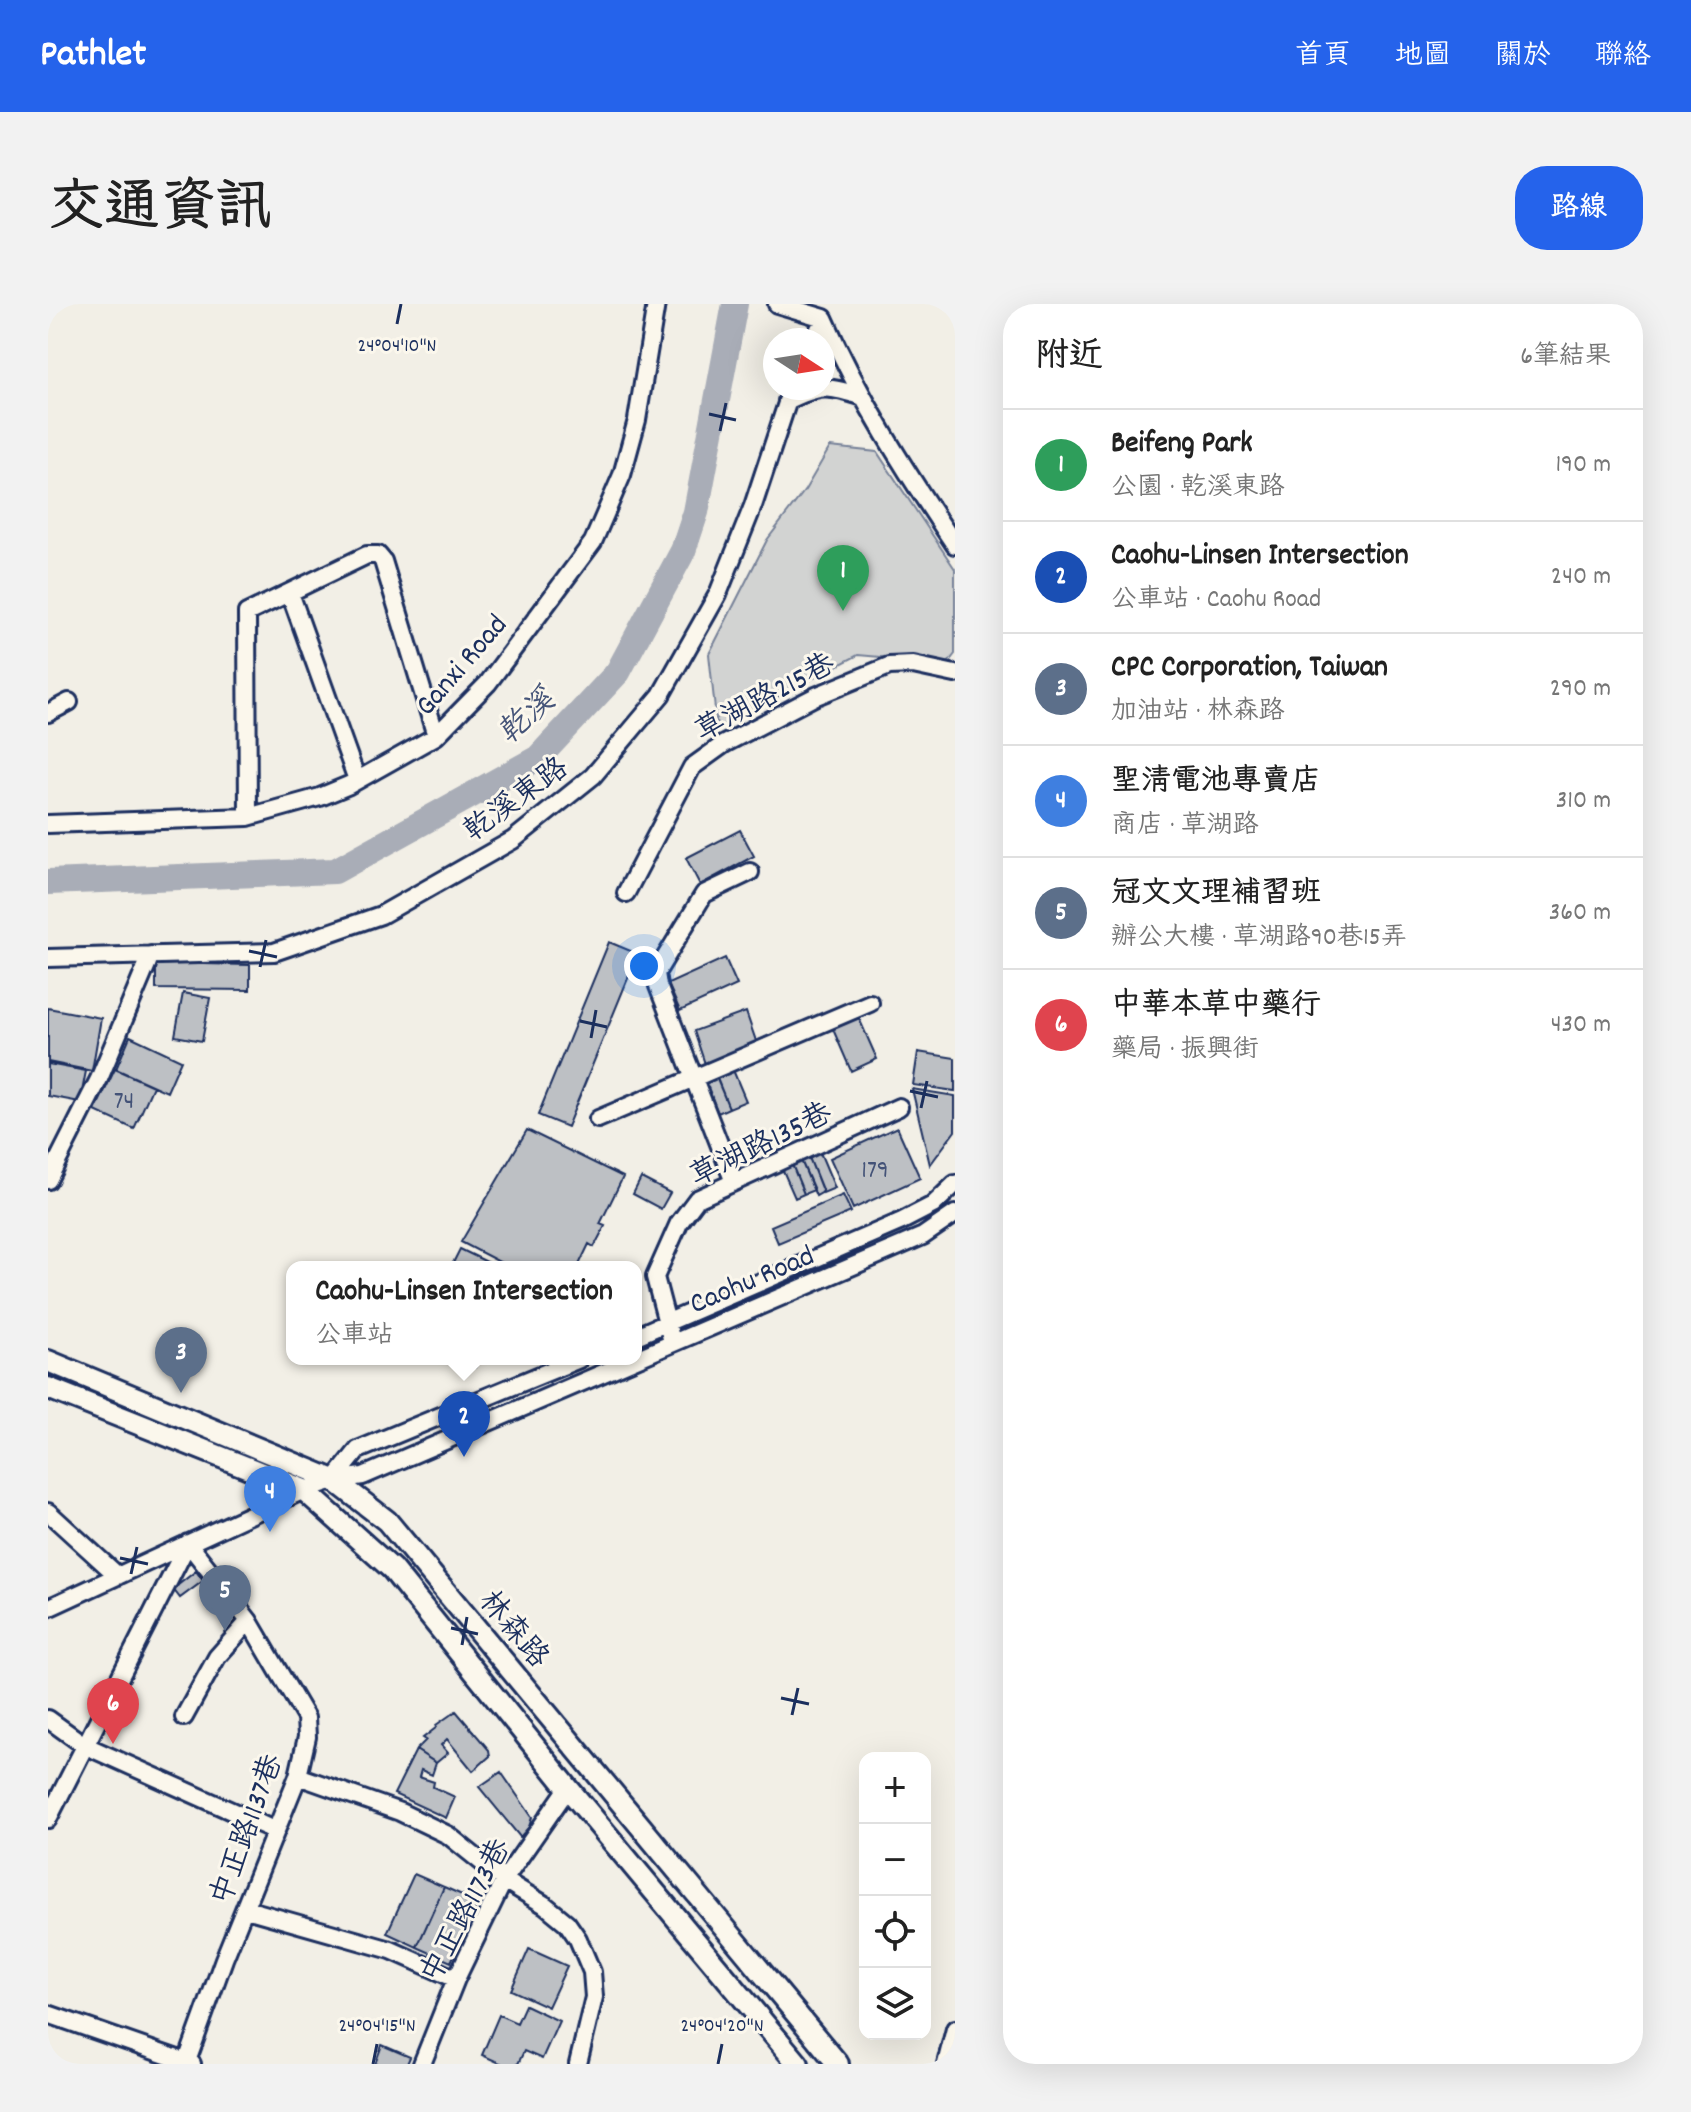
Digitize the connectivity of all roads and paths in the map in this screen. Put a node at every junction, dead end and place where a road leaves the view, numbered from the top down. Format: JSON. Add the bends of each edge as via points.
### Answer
{"nodes":[{"id":1,"x":656,"y":304,"type":"edge"},
{"id":2,"x":777,"y":304,"type":"edge"},
{"id":3,"x":817,"y":316,"type":"junction"},
{"id":4,"x":816,"y":328,"type":"edge"},
{"id":5,"x":835,"y":388,"type":"edge"},
{"id":6,"x":863,"y":397,"type":"junction"},
{"id":7,"x":788,"y":400,"type":"edge"},
{"id":8,"x":955,"y":545,"type":"edge"},
{"id":9,"x":290,"y":593,"type":"junction"},
{"id":10,"x":955,"y":674,"type":"edge"},
{"id":11,"x":69,"y":702,"type":"dead end"},
{"id":12,"x":48,"y":713,"type":"edge"},
{"id":13,"x":436,"y":736,"type":"junction"},
{"id":14,"x":357,"y":780,"type":"junction"},
{"id":15,"x":248,"y":817,"type":"junction"},
{"id":16,"x":48,"y":824,"type":"edge"},
{"id":17,"x":750,"y":872,"type":"dead end"},
{"id":18,"x":626,"y":893,"type":"dead end"},
{"id":19,"x":151,"y":955,"type":"junction"},
{"id":20,"x":48,"y":958,"type":"edge"},
{"id":21,"x":870,"y":1003,"type":"dead end"},
{"id":22,"x":695,"y":1077,"type":"junction"},
{"id":23,"x":899,"y":1107,"type":"dead end"},
{"id":24,"x":598,"y":1119,"type":"dead end"},
{"id":25,"x":48,"y":1180,"type":"edge"},
{"id":26,"x":734,"y":1182,"type":"junction"},
{"id":27,"x":955,"y":1184,"type":"edge"},
{"id":28,"x":955,"y":1214,"type":"edge"},
{"id":29,"x":668,"y":1323,"type":"junction"},
{"id":30,"x":642,"y":1334,"type":"edge"},
{"id":31,"x":672,"y":1342,"type":"junction"},
{"id":32,"x":642,"y":1355,"type":"edge"},
{"id":33,"x":48,"y":1361,"type":"edge"},
{"id":34,"x":564,"y":1365,"type":"edge"},
{"id":35,"x":619,"y":1365,"type":"edge"},
{"id":36,"x":48,"y":1388,"type":"edge"},
{"id":37,"x":334,"y":1480,"type":"junction"},
{"id":38,"x":304,"y":1490,"type":"junction"},
{"id":39,"x":48,"y":1512,"type":"edge"},
{"id":40,"x":188,"y":1543,"type":"junction"},
{"id":41,"x":118,"y":1576,"type":"junction"},
{"id":42,"x":48,"y":1608,"type":"edge"},
{"id":43,"x":249,"y":1621,"type":"junction"},
{"id":44,"x":184,"y":1717,"type":"dead end"},
{"id":45,"x":48,"y":1719,"type":"edge"},
{"id":46,"x":84,"y":1745,"type":"junction"},
{"id":47,"x":298,"y":1776,"type":"junction"},
{"id":48,"x":568,"y":1788,"type":"junction"},
{"id":49,"x":48,"y":1819,"type":"edge"},
{"id":50,"x":276,"y":1831,"type":"junction"},
{"id":51,"x":504,"y":1880,"type":"junction"},
{"id":52,"x":246,"y":1909,"type":"junction"},
{"id":53,"x":456,"y":1979,"type":"junction"},
{"id":54,"x":48,"y":2014,"type":"edge"},
{"id":55,"x":955,"y":2029,"type":"edge"},
{"id":56,"x":188,"y":2063,"type":"edge"},
{"id":57,"x":422,"y":2064,"type":"edge"},
{"id":58,"x":578,"y":2064,"type":"edge"},
{"id":59,"x":798,"y":2064,"type":"edge"},
{"id":60,"x":838,"y":2064,"type":"edge"},
{"id":61,"x":946,"y":2064,"type":"edge"}],
"edges":[{"from":1,"to":13,"type":"street","name":"Ganxi Road","via":[[637,420],[622,475],[593,542],[488,683]]},
{"from":2,"to":3,"type":"street"},
{"from":3,"to":4,"type":"street"},
{"from":3,"to":6,"type":"street"},
{"from":5,"to":6,"type":"street"},
{"from":6,"to":8,"type":"street"},
{"from":7,"to":19,"type":"street","name":"乾溪東路","via":[[718,594],[661,695],[593,776],[513,840],[381,915],[274,952]]},
{"from":9,"to":13,"type":"street","via":[[367,555],[381,557]]},
{"from":9,"to":14,"type":"street"},
{"from":9,"to":15,"type":"street","via":[[246,617]]},
{"from":10,"to":18,"type":"street","name":"草湖路215巷","via":[[889,666],[816,696],[724,744],[692,767]]},
{"from":11,"to":12,"type":"street"},
{"from":13,"to":14,"type":"street","name":"Ganxi Road"},
{"from":14,"to":15,"type":"street","name":"Ganxi Road","via":[[320,797]]},
{"from":15,"to":16,"type":"street","name":"Ganxi Road"},
{"from":17,"to":22,"type":"street","via":[[704,894],[656,973]]},
{"from":19,"to":20,"type":"street","name":"乾溪東路"},
{"from":19,"to":25,"type":"street","via":[[99,1079]]},
{"from":21,"to":22,"type":"street"},
{"from":22,"to":24,"type":"street"},
{"from":22,"to":26,"type":"street"},
{"from":23,"to":26,"type":"street","name":"草湖路135巷"},
{"from":26,"to":29,"type":"street","name":"草湖路135巷","via":[[697,1199],[679,1223],[655,1277]]},
{"from":27,"to":29,"type":"street","name":"Caohu Road","via":[[933,1205],[902,1221]]},
{"from":28,"to":31,"type":"street","name":"Caohu Road","via":[[923,1236]]},
{"from":29,"to":30,"type":"street","name":"Caohu Road"},
{"from":29,"to":31,"type":"street","name":"草湖路135巷"},
{"from":31,"to":32,"type":"street","name":"Caohu Road"},
{"from":33,"to":37,"type":"main road","name":"林森路"},
{"from":34,"to":37,"type":"street","via":[[358,1450]]},
{"from":35,"to":37,"type":"street","name":"Caohu Road","via":[[363,1476]]},
{"from":36,"to":38,"type":"main road","name":"林森路"},
{"from":37,"to":38,"type":"street","name":"Caohu Road"},
{"from":37,"to":60,"type":"main road","name":"林森路","via":[[387,1521]]},
{"from":38,"to":40,"type":"street","name":"Caohu Road"},
{"from":38,"to":48,"type":"main road","name":"林森路","via":[[392,1569]]},
{"from":39,"to":41,"type":"street"},
{"from":40,"to":41,"type":"street","name":"Caohu Road"},
{"from":40,"to":43,"type":"street","name":"中正路1137巷"},
{"from":40,"to":46,"type":"street"},
{"from":41,"to":42,"type":"street","name":"Caohu Road"},
{"from":43,"to":44,"type":"street","via":[[217,1657]]},
{"from":43,"to":47,"type":"street","name":"中正路1137巷","via":[[306,1718]]},
{"from":45,"to":46,"type":"street"},
{"from":46,"to":49,"type":"street"},
{"from":46,"to":50,"type":"street"},
{"from":47,"to":50,"type":"street","name":"中正路1137巷"},
{"from":47,"to":51,"type":"street","via":[[448,1835]]},
{"from":48,"to":51,"type":"street","name":"中正路1173巷"},
{"from":48,"to":59,"type":"main road","name":"林森路"},
{"from":50,"to":52,"type":"street","name":"中正路1137巷"},
{"from":51,"to":53,"type":"street","name":"中正路1173巷"},
{"from":51,"to":58,"type":"street","via":[[567,1923],[592,1972],[594,1997]]},
{"from":52,"to":53,"type":"street","via":[[391,1950]]},
{"from":52,"to":56,"type":"street","name":"中正路1137巷"},
{"from":53,"to":57,"type":"street","name":"中正路1173巷"},
{"from":54,"to":56,"type":"street"},
{"from":55,"to":61,"type":"street"}]}
